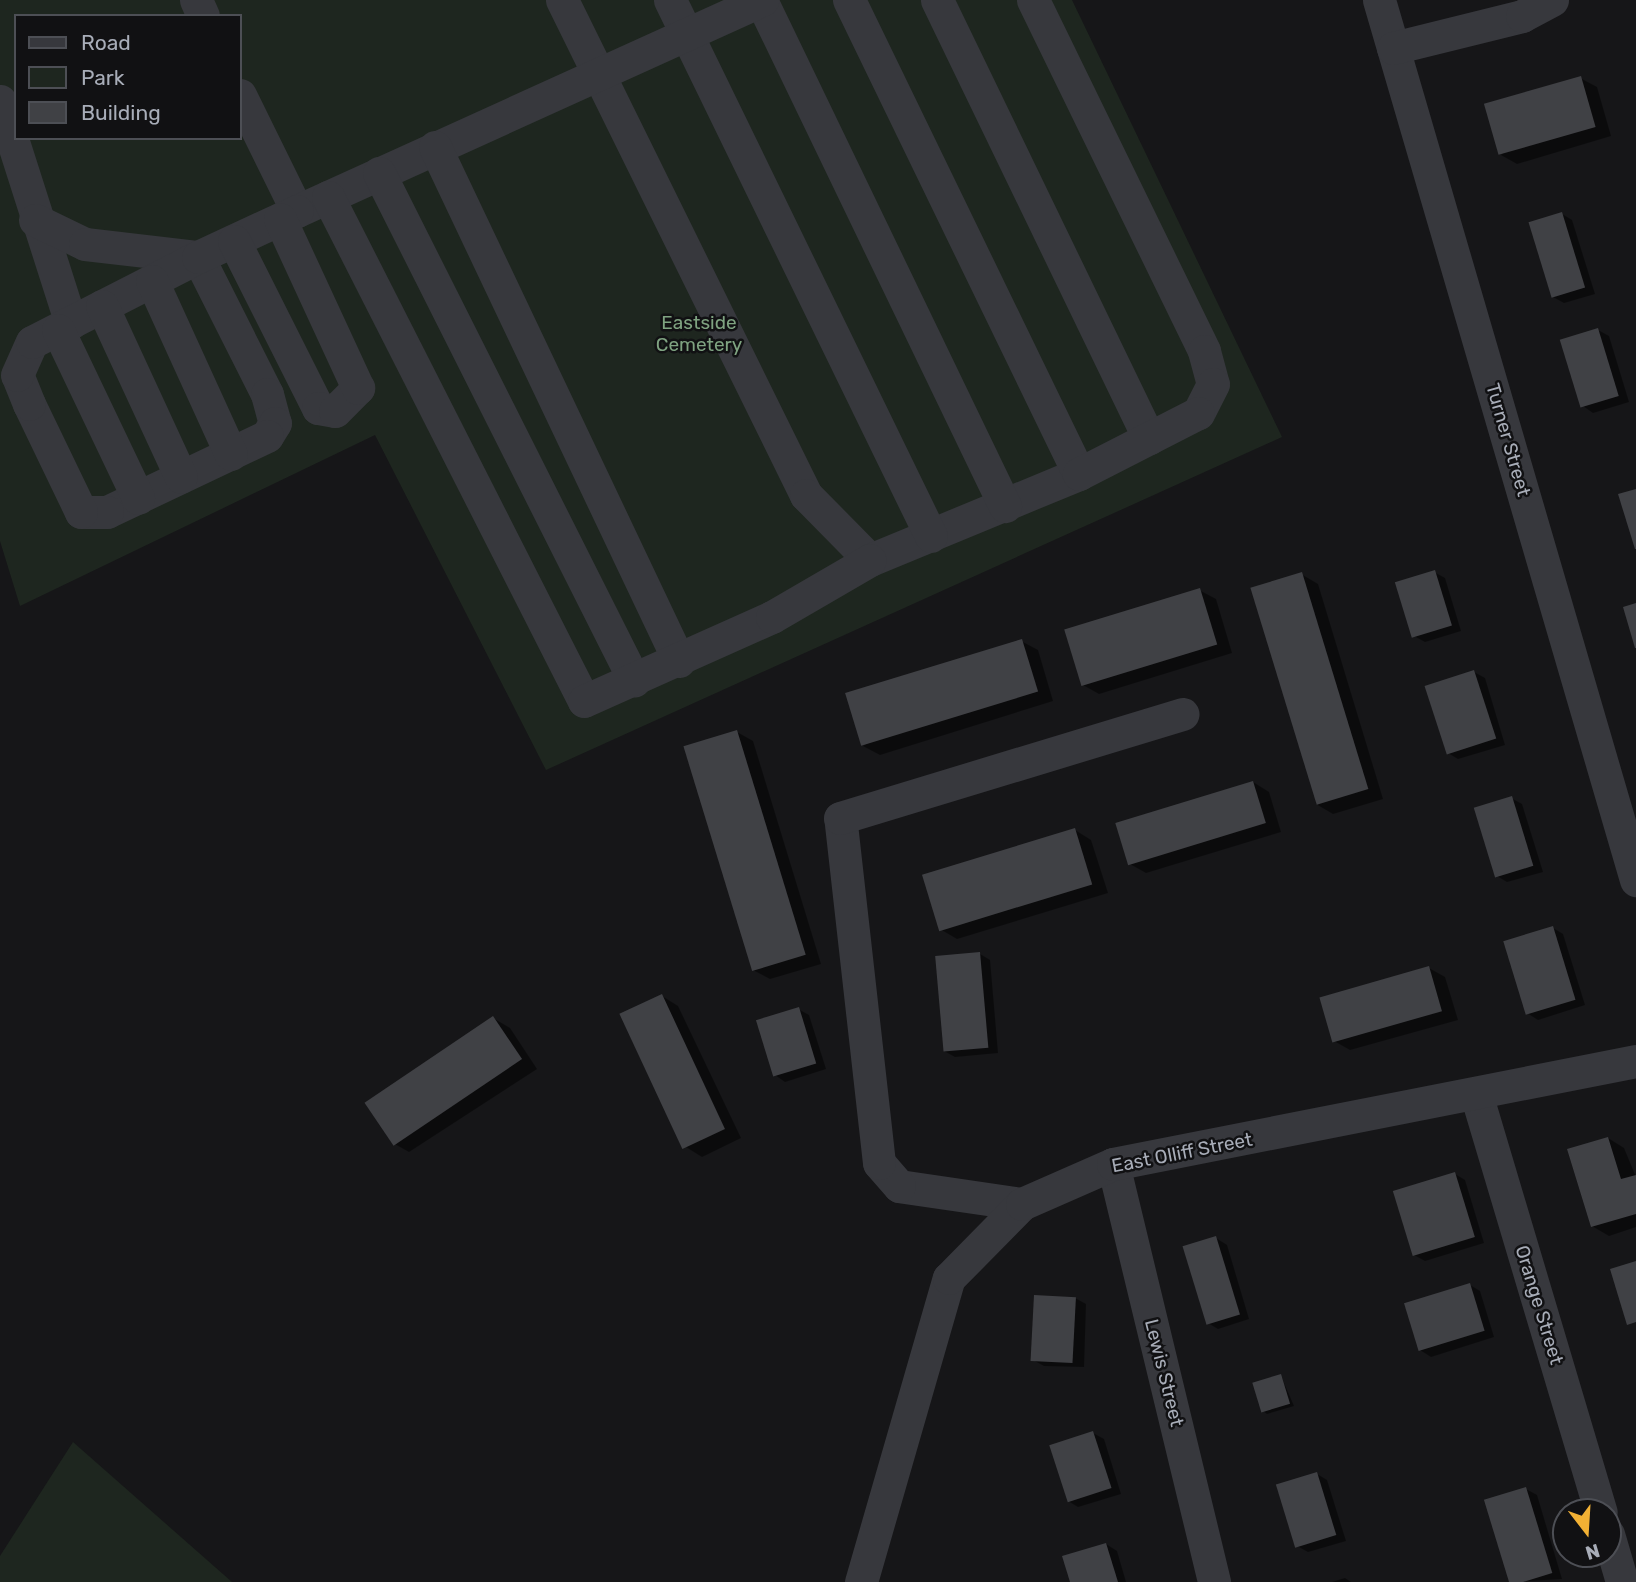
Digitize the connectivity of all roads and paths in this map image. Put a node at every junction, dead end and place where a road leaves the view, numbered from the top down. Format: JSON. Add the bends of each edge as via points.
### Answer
{"nodes":[{"id":1,"x":562,"y":0,"type":"edge"},
{"id":2,"x":670,"y":0,"type":"edge"},
{"id":3,"x":761,"y":0,"type":"edge"},
{"id":4,"x":849,"y":0,"type":"edge"},
{"id":5,"x":937,"y":0,"type":"edge"},
{"id":6,"x":1033,"y":0,"type":"edge"},
{"id":7,"x":1379,"y":0,"type":"edge"},
{"id":8,"x":1552,"y":0,"type":"edge"},
{"id":9,"x":686,"y":33,"type":"junction"},
{"id":10,"x":1393,"y":48,"type":"junction"},
{"id":11,"x":597,"y":71,"type":"junction"},
{"id":12,"x":242,"y":100,"type":"edge"},
{"id":13,"x":0,"y":101,"type":"edge"},
{"id":14,"x":435,"y":147,"type":"junction"},
{"id":15,"x":379,"y":173,"type":"junction"},
{"id":16,"x":328,"y":197,"type":"junction"},
{"id":17,"x":289,"y":215,"type":"junction"},
{"id":18,"x":35,"y":220,"type":"junction"},
{"id":19,"x":234,"y":240,"type":"junction"},
{"id":20,"x":198,"y":257,"type":"junction"},
{"id":21,"x":152,"y":281,"type":"junction"},
{"id":22,"x":102,"y":306,"type":"junction"},
{"id":23,"x":64,"y":326,"type":"junction"},
{"id":24,"x":1149,"y":438,"type":"junction"},
{"id":25,"x":231,"y":454,"type":"junction"},
{"id":26,"x":1079,"y":474,"type":"junction"},
{"id":27,"x":181,"y":477,"type":"junction"},
{"id":28,"x":138,"y":498,"type":"junction"},
{"id":29,"x":1005,"y":506,"type":"junction"},
{"id":30,"x":931,"y":536,"type":"junction"},
{"id":31,"x":870,"y":560,"type":"junction"},
{"id":32,"x":679,"y":661,"type":"junction"},
{"id":33,"x":634,"y":680,"type":"junction"},
{"id":34,"x":1184,"y":714,"type":"dead end"},
{"id":35,"x":1636,"y":880,"type":"edge"},
{"id":36,"x":1636,"y":1061,"type":"edge"},
{"id":37,"x":1477,"y":1097,"type":"junction"},
{"id":38,"x":1113,"y":1164,"type":"junction"},
{"id":39,"x":1023,"y":1203,"type":"junction"},
{"id":40,"x":1597,"y":1498,"type":"edge"},
{"id":41,"x":861,"y":1582,"type":"edge"},
{"id":42,"x":1214,"y":1582,"type":"edge"}],
"edges":[{"from":1,"to":11,"type":"street"},
{"from":2,"to":9,"type":"street"},
{"from":3,"to":9,"type":"street"},
{"from":3,"to":29,"type":"street"},
{"from":4,"to":26,"type":"street"},
{"from":5,"to":24,"type":"street"},
{"from":6,"to":24,"type":"street","via":[[1204,351],[1213,384],[1198,413]]},
{"from":7,"to":10,"type":"street","name":"Turner Street"},
{"from":8,"to":10,"type":"street","via":[[1522,16]]},
{"from":9,"to":11,"type":"street"},
{"from":9,"to":30,"type":"street"},
{"from":10,"to":35,"type":"street","name":"Turner Street"},
{"from":11,"to":14,"type":"street"},
{"from":11,"to":31,"type":"street","via":[[806,495]]},
{"from":12,"to":17,"type":"street"},
{"from":13,"to":18,"type":"street"},
{"from":14,"to":15,"type":"street"},
{"from":14,"to":32,"type":"street"},
{"from":15,"to":16,"type":"street"},
{"from":15,"to":33,"type":"street"},
{"from":16,"to":17,"type":"street"},
{"from":16,"to":33,"type":"street","via":[[584,701]]},
{"from":17,"to":19,"type":"street"},
{"from":17,"to":19,"type":"street","via":[[358,388],[335,411],[318,408]]},
{"from":18,"to":20,"type":"street","via":[[85,244]]},
{"from":18,"to":23,"type":"street"},
{"from":19,"to":20,"type":"street"},
{"from":20,"to":21,"type":"street"},
{"from":20,"to":25,"type":"street","via":[[275,424],[267,436]]},
{"from":21,"to":22,"type":"street"},
{"from":21,"to":25,"type":"street"},
{"from":22,"to":23,"type":"street"},
{"from":22,"to":27,"type":"street"},
{"from":23,"to":28,"type":"street"},
{"from":23,"to":28,"type":"street","via":[[32,342],[17,374],[29,404],[82,512],[107,512]]},
{"from":24,"to":26,"type":"street"},
{"from":25,"to":27,"type":"street"},
{"from":26,"to":29,"type":"street"},
{"from":27,"to":28,"type":"street"},
{"from":29,"to":30,"type":"street"},
{"from":30,"to":31,"type":"street"},
{"from":31,"to":32,"type":"street"},
{"from":32,"to":33,"type":"street"},
{"from":34,"to":39,"type":"street","via":[[840,818],[879,1163],[899,1186]]},
{"from":36,"to":37,"type":"street","name":"East Olliff Street"},
{"from":37,"to":38,"type":"street","name":"East Olliff Street"},
{"from":37,"to":40,"type":"street","name":"Orange Street"},
{"from":38,"to":39,"type":"street","name":"East Olliff Street"},
{"from":38,"to":42,"type":"street","name":"Lewis Street"},
{"from":39,"to":41,"type":"street","name":"East Olliff Street","via":[[949,1278]]}]}
